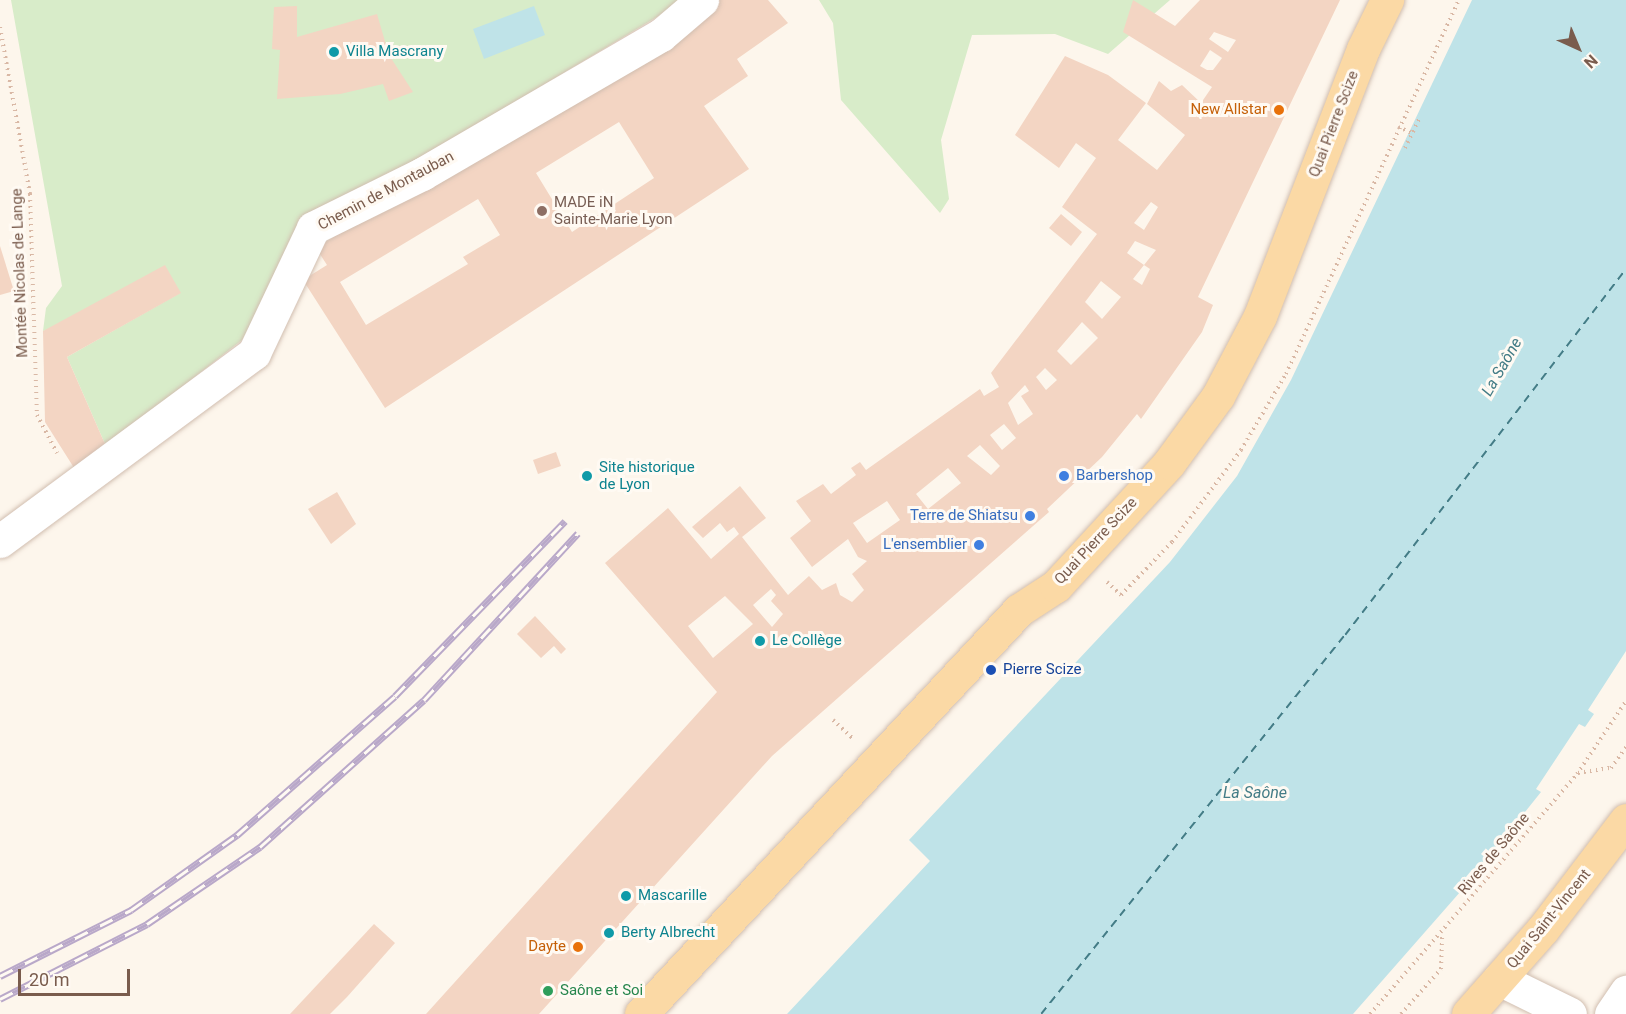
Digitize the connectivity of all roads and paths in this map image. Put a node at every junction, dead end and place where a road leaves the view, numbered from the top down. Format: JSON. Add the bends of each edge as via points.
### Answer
{"nodes":[{"id":1,"x":702,"y":0,"type":"edge"},
{"id":2,"x":1387,"y":0,"type":"edge"},
{"id":3,"x":1459,"y":0,"type":"edge"},
{"id":4,"x":0,"y":27,"type":"edge"},
{"id":5,"x":1419,"y":119,"type":"dead end"},
{"id":6,"x":1398,"y":127,"type":"junction"},
{"id":7,"x":1412,"y":133,"type":"junction"},
{"id":8,"x":1405,"y":148,"type":"dead end"},
{"id":9,"x":59,"y":456,"type":"dead end"},
{"id":10,"x":0,"y":541,"type":"edge"},
{"id":11,"x":1107,"y":582,"type":"dead end"},
{"id":12,"x":1626,"y":701,"type":"edge"},
{"id":13,"x":833,"y":720,"type":"dead end"},
{"id":14,"x":862,"y":746,"type":"dead end"},
{"id":15,"x":1626,"y":747,"type":"edge"},
{"id":16,"x":1577,"y":774,"type":"junction"},
{"id":17,"x":1626,"y":820,"type":"edge"},
{"id":18,"x":1442,"y":934,"type":"junction"},
{"id":19,"x":1499,"y":979,"type":"junction"},
{"id":20,"x":1626,"y":992,"type":"edge"},
{"id":21,"x":641,"y":1014,"type":"edge"},
{"id":22,"x":1370,"y":1014,"type":"edge"},
{"id":23,"x":1401,"y":1014,"type":"edge"},
{"id":24,"x":1468,"y":1014,"type":"edge"},
{"id":25,"x":1570,"y":1014,"type":"edge"},
{"id":26,"x":1611,"y":1014,"type":"edge"}],
"edges":[{"from":1,"to":10,"type":"street","name":"Chemin de Montauban","via":[[661,35],[422,174],[313,228],[254,353],[77,488]]},
{"from":2,"to":21,"type":"main road","name":"Quai Pierre Scize","via":[[1363,49],[1260,316],[1218,396],[1197,425],[1169,463],[1056,586],[1014,615]]},
{"from":3,"to":6,"type":"path"},
{"from":4,"to":9,"type":"path","name":"Montée Nicolas de Lange","via":[[30,194],[37,415]]},
{"from":5,"to":7,"type":"path"},
{"from":6,"to":7,"type":"path"},
{"from":6,"to":11,"type":"path","via":[[1286,374],[1241,450],[1172,542],[1121,595]]},
{"from":7,"to":8,"type":"path"},
{"from":12,"to":16,"type":"path","name":"Rives de Saône"},
{"from":13,"to":14,"type":"path"},
{"from":15,"to":16,"type":"path","via":[[1611,768]]},
{"from":16,"to":18,"type":"path","name":"Rives de Saône"},
{"from":17,"to":19,"type":"main road","name":"Quai Saint-Vincent"},
{"from":18,"to":22,"type":"path","name":"Rives de Saône"},
{"from":18,"to":23,"type":"path","via":[[1441,969]]},
{"from":19,"to":24,"type":"main road","name":"Quai Saint-Vincent"},
{"from":19,"to":25,"type":"street"},
{"from":20,"to":26,"type":"street"}]}
